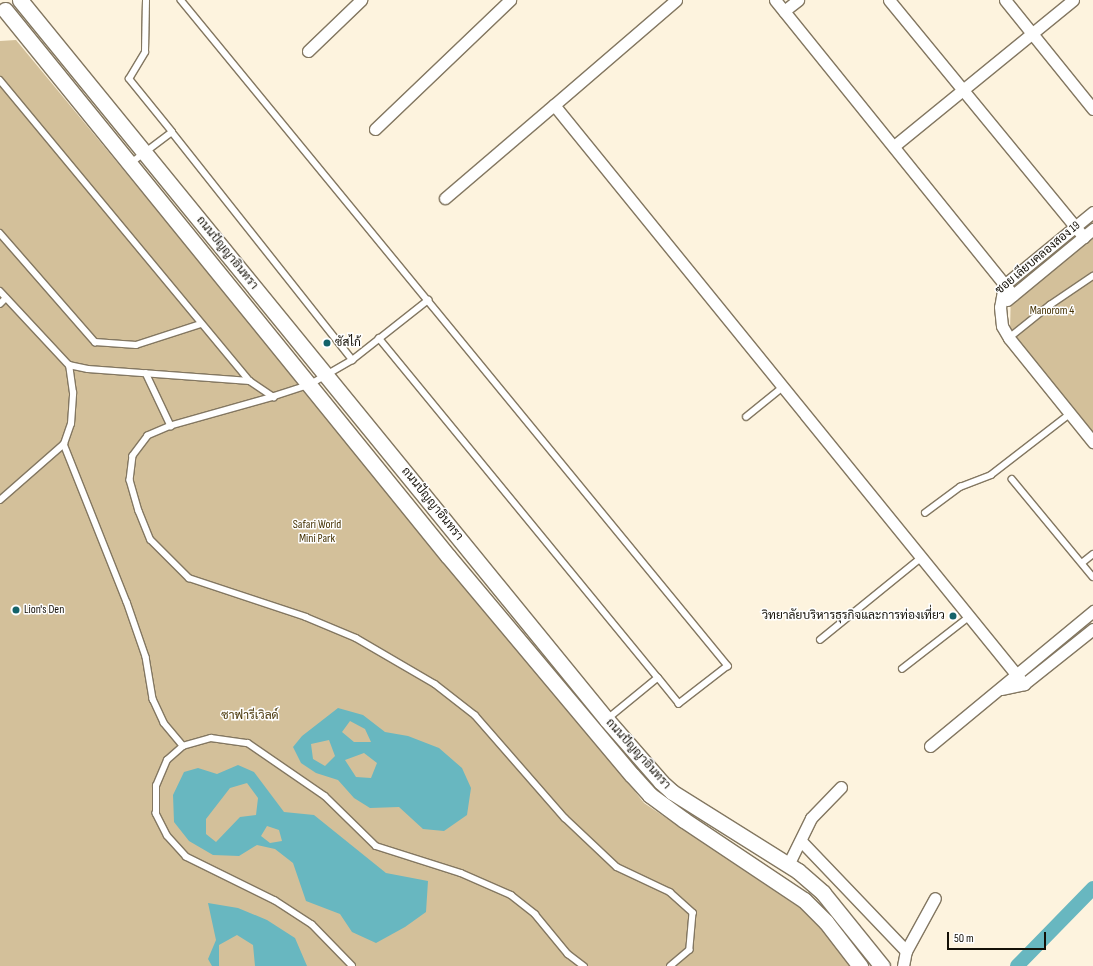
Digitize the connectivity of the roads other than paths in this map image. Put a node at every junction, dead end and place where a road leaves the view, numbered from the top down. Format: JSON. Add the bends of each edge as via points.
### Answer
{"nodes":[{"id":1,"x":18,"y":0,"type":"edge"},
{"id":2,"x":146,"y":0,"type":"edge"},
{"id":3,"x":181,"y":0,"type":"edge"},
{"id":4,"x":361,"y":0,"type":"edge"},
{"id":5,"x":510,"y":0,"type":"edge"},
{"id":6,"x":676,"y":0,"type":"edge"},
{"id":7,"x":774,"y":0,"type":"edge"},
{"id":8,"x":798,"y":0,"type":"edge"},
{"id":9,"x":889,"y":0,"type":"edge"},
{"id":10,"x":1005,"y":0,"type":"edge"},
{"id":11,"x":1073,"y":0,"type":"edge"},
{"id":12,"x":3,"y":10,"type":"edge"},
{"id":13,"x":784,"y":11,"type":"junction"},
{"id":14,"x":1031,"y":32,"type":"junction"},
{"id":15,"x":308,"y":52,"type":"dead end"},
{"id":16,"x":0,"y":80,"type":"edge"},
{"id":17,"x":962,"y":91,"type":"junction"},
{"id":18,"x":554,"y":105,"type":"junction"},
{"id":19,"x":1093,"y":109,"type":"edge"},
{"id":20,"x":375,"y":129,"type":"dead end"},
{"id":21,"x":172,"y":132,"type":"junction"},
{"id":22,"x":894,"y":146,"type":"junction"},
{"id":23,"x":144,"y":152,"type":"junction"},
{"id":24,"x":130,"y":163,"type":"junction"},
{"id":25,"x":445,"y":198,"type":"dead end"},
{"id":26,"x":1093,"y":212,"type":"edge"},
{"id":27,"x":1075,"y":226,"type":"junction"},
{"id":28,"x":1093,"y":229,"type":"edge"},
{"id":29,"x":0,"y":233,"type":"edge"},
{"id":30,"x":1084,"y":236,"type":"junction"},
{"id":31,"x":1093,"y":276,"type":"edge"},
{"id":32,"x":1004,"y":285,"type":"junction"},
{"id":33,"x":0,"y":291,"type":"edge"},
{"id":34,"x":1013,"y":295,"type":"junction"},
{"id":35,"x":6,"y":298,"type":"junction"},
{"id":36,"x":429,"y":300,"type":"junction"},
{"id":37,"x":0,"y":304,"type":"edge"},
{"id":38,"x":1000,"y":307,"type":"junction"},
{"id":39,"x":201,"y":324,"type":"junction"},
{"id":40,"x":379,"y":338,"type":"junction"},
{"id":41,"x":1009,"y":338,"type":"junction"},
{"id":42,"x":353,"y":360,"type":"junction"},
{"id":43,"x":69,"y":365,"type":"junction"},
{"id":44,"x":146,"y":373,"type":"junction"},
{"id":45,"x":326,"y":373,"type":"junction"},
{"id":46,"x":250,"y":381,"type":"junction"},
{"id":47,"x":310,"y":385,"type":"junction"},
{"id":48,"x":784,"y":386,"type":"junction"},
{"id":49,"x":274,"y":397,"type":"junction"},
{"id":50,"x":1070,"y":414,"type":"junction"},
{"id":51,"x":746,"y":417,"type":"dead end"},
{"id":52,"x":171,"y":426,"type":"junction"},
{"id":53,"x":1093,"y":442,"type":"edge"},
{"id":54,"x":64,"y":444,"type":"junction"},
{"id":55,"x":1012,"y":479,"type":"dead end"},
{"id":56,"x":0,"y":500,"type":"edge"},
{"id":57,"x":925,"y":513,"type":"dead end"},
{"id":58,"x":1093,"y":554,"type":"edge"},
{"id":59,"x":921,"y":558,"type":"junction"},
{"id":60,"x":1082,"y":563,"type":"junction"},
{"id":61,"x":1093,"y":577,"type":"edge"},
{"id":62,"x":1093,"y":611,"type":"edge"},
{"id":63,"x":970,"y":616,"type":"junction"},
{"id":64,"x":1093,"y":629,"type":"edge"},
{"id":65,"x":820,"y":640,"type":"dead end"},
{"id":66,"x":902,"y":669,"type":"dead end"},
{"id":67,"x":1015,"y":673,"type":"junction"},
{"id":68,"x":658,"y":678,"type":"junction"},
{"id":69,"x":1024,"y":684,"type":"junction"},
{"id":70,"x":1001,"y":689,"type":"junction"},
{"id":71,"x":601,"y":726,"type":"junction"},
{"id":72,"x":183,"y":746,"type":"junction"},
{"id":73,"x":930,"y":746,"type":"dead end"},
{"id":74,"x":841,"y":787,"type":"dead end"},
{"id":75,"x":802,"y":841,"type":"junction"},
{"id":76,"x":788,"y":865,"type":"junction"},
{"id":77,"x":935,"y":898,"type":"dead end"},
{"id":78,"x":906,"y":951,"type":"junction"},
{"id":79,"x":352,"y":966,"type":"edge"},
{"id":80,"x":584,"y":966,"type":"edge"},
{"id":81,"x":671,"y":966,"type":"edge"},
{"id":82,"x":860,"y":966,"type":"edge"},
{"id":83,"x":882,"y":966,"type":"edge"},
{"id":84,"x":903,"y":966,"type":"edge"}],
"edges":[{"from":1,"to":12,"type":"street"},
{"from":1,"to":23,"type":"street","name":"ถนนปัญญาอินทรา"},
{"from":2,"to":21,"type":"lane","via":[[145,52],[129,79]]},
{"from":3,"to":36,"type":"lane"},
{"from":4,"to":15,"type":"street"},
{"from":5,"to":20,"type":"street"},
{"from":6,"to":18,"type":"street"},
{"from":7,"to":13,"type":"street"},
{"from":8,"to":13,"type":"street"},
{"from":9,"to":17,"type":"street"},
{"from":10,"to":14,"type":"street"},
{"from":11,"to":14,"type":"street"},
{"from":12,"to":24,"type":"street","name":"ถนนปัญญาอินทรา"},
{"from":13,"to":22,"type":"street"},
{"from":14,"to":17,"type":"street"},
{"from":14,"to":19,"type":"street"},
{"from":16,"to":39,"type":"lane"},
{"from":17,"to":22,"type":"street"},
{"from":17,"to":27,"type":"street"},
{"from":18,"to":25,"type":"street"},
{"from":18,"to":48,"type":"street"},
{"from":21,"to":23,"type":"lane"},
{"from":21,"to":42,"type":"lane"},
{"from":22,"to":32,"type":"street"},
{"from":23,"to":24,"type":"lane"},
{"from":23,"to":45,"type":"street","name":"ถนนปัญญาอินทรา"},
{"from":24,"to":47,"type":"street","name":"ถนนปัญญาอินทรา"},
{"from":26,"to":27,"type":"street","name":"ซอย เลียบคลองสอง 19"},
{"from":27,"to":30,"type":"street"},
{"from":27,"to":32,"type":"street","name":"ซอย เลียบคลองสอง 19"},
{"from":28,"to":30,"type":"street","name":"ซอย เลียบคลองสอง 19"},
{"from":29,"to":39,"type":"lane","via":[[95,342],[136,345]]},
{"from":30,"to":34,"type":"street","name":"ซอย เลียบคลองสอง 19"},
{"from":31,"to":41,"type":"lane","via":[[1050,305]]},
{"from":32,"to":34,"type":"street"},
{"from":32,"to":38,"type":"street","name":"ซอย เลียบคลองสอง 19"},
{"from":33,"to":35,"type":"lane"},
{"from":34,"to":38,"type":"street","name":"ซอย เลียบคลองสอง 19"},
{"from":35,"to":37,"type":"lane"},
{"from":35,"to":43,"type":"lane"},
{"from":36,"to":40,"type":"lane"},
{"from":36,"to":68,"type":"lane","via":[[728,666],[679,704]]},
{"from":38,"to":41,"type":"street","name":"ซอย เลียบคลองสอง 19","via":[[1002,326]]},
{"from":39,"to":46,"type":"lane"},
{"from":40,"to":42,"type":"lane"},
{"from":40,"to":68,"type":"lane"},
{"from":41,"to":50,"type":"street","name":"ซอย เลียบคลองสอง 19"},
{"from":42,"to":45,"type":"lane"},
{"from":43,"to":44,"type":"lane","via":[[88,369]]},
{"from":43,"to":54,"type":"lane","via":[[73,393],[71,424]]},
{"from":44,"to":46,"type":"lane"},
{"from":44,"to":52,"type":"lane"},
{"from":45,"to":47,"type":"lane"},
{"from":45,"to":71,"type":"street","name":"ถนนปัญญาอินทรา"},
{"from":46,"to":49,"type":"lane"},
{"from":47,"to":49,"type":"lane"},
{"from":47,"to":71,"type":"street","name":"ถนนปัญญาอินทรา"},
{"from":48,"to":51,"type":"lane"},
{"from":48,"to":59,"type":"street"},
{"from":49,"to":52,"type":"lane"},
{"from":50,"to":53,"type":"street","name":"ซอย เลียบคลองสอง 19"},
{"from":50,"to":57,"type":"lane","via":[[991,475],[960,487]]},
{"from":52,"to":81,"type":"lane","via":[[148,436],[133,456],[130,480],[151,540],[171,562],[189,578],[306,617],[356,638],[435,684],[476,715],[565,818],[617,867],[670,892],[693,913],[690,950]]},
{"from":54,"to":56,"type":"lane"},
{"from":54,"to":72,"type":"lane","via":[[127,602],[146,657],[153,699],[164,723]]},
{"from":55,"to":60,"type":"lane"},
{"from":58,"to":60,"type":"lane"},
{"from":59,"to":63,"type":"street"},
{"from":59,"to":65,"type":"lane"},
{"from":60,"to":61,"type":"lane"},
{"from":62,"to":67,"type":"street"},
{"from":63,"to":66,"type":"lane"},
{"from":63,"to":67,"type":"street"},
{"from":64,"to":69,"type":"street"},
{"from":67,"to":69,"type":"street"},
{"from":67,"to":70,"type":"street"},
{"from":68,"to":71,"type":"lane"},
{"from":69,"to":70,"type":"street"},
{"from":70,"to":73,"type":"street"},
{"from":71,"to":76,"type":"street","name":"ถนนปัญญาอินทรา","via":[[672,792]]},
{"from":71,"to":82,"type":"street","name":"ถนนปัญญาอินทรา","via":[[650,795],[804,900],[826,922]]},
{"from":72,"to":79,"type":"lane","via":[[167,760],[156,786],[156,814],[168,836],[186,857],[275,901],[312,925]]},
{"from":72,"to":80,"type":"lane","via":[[211,738],[248,743],[325,796],[376,846],[461,872],[511,895],[535,914],[568,954]]},
{"from":74,"to":75,"type":"street","via":[[811,818]]},
{"from":75,"to":76,"type":"street"},
{"from":75,"to":78,"type":"street"},
{"from":76,"to":83,"type":"street","name":"ถนนปัญญาอินทรา","via":[[823,893]]},
{"from":77,"to":78,"type":"street"},
{"from":78,"to":84,"type":"street"}]}
